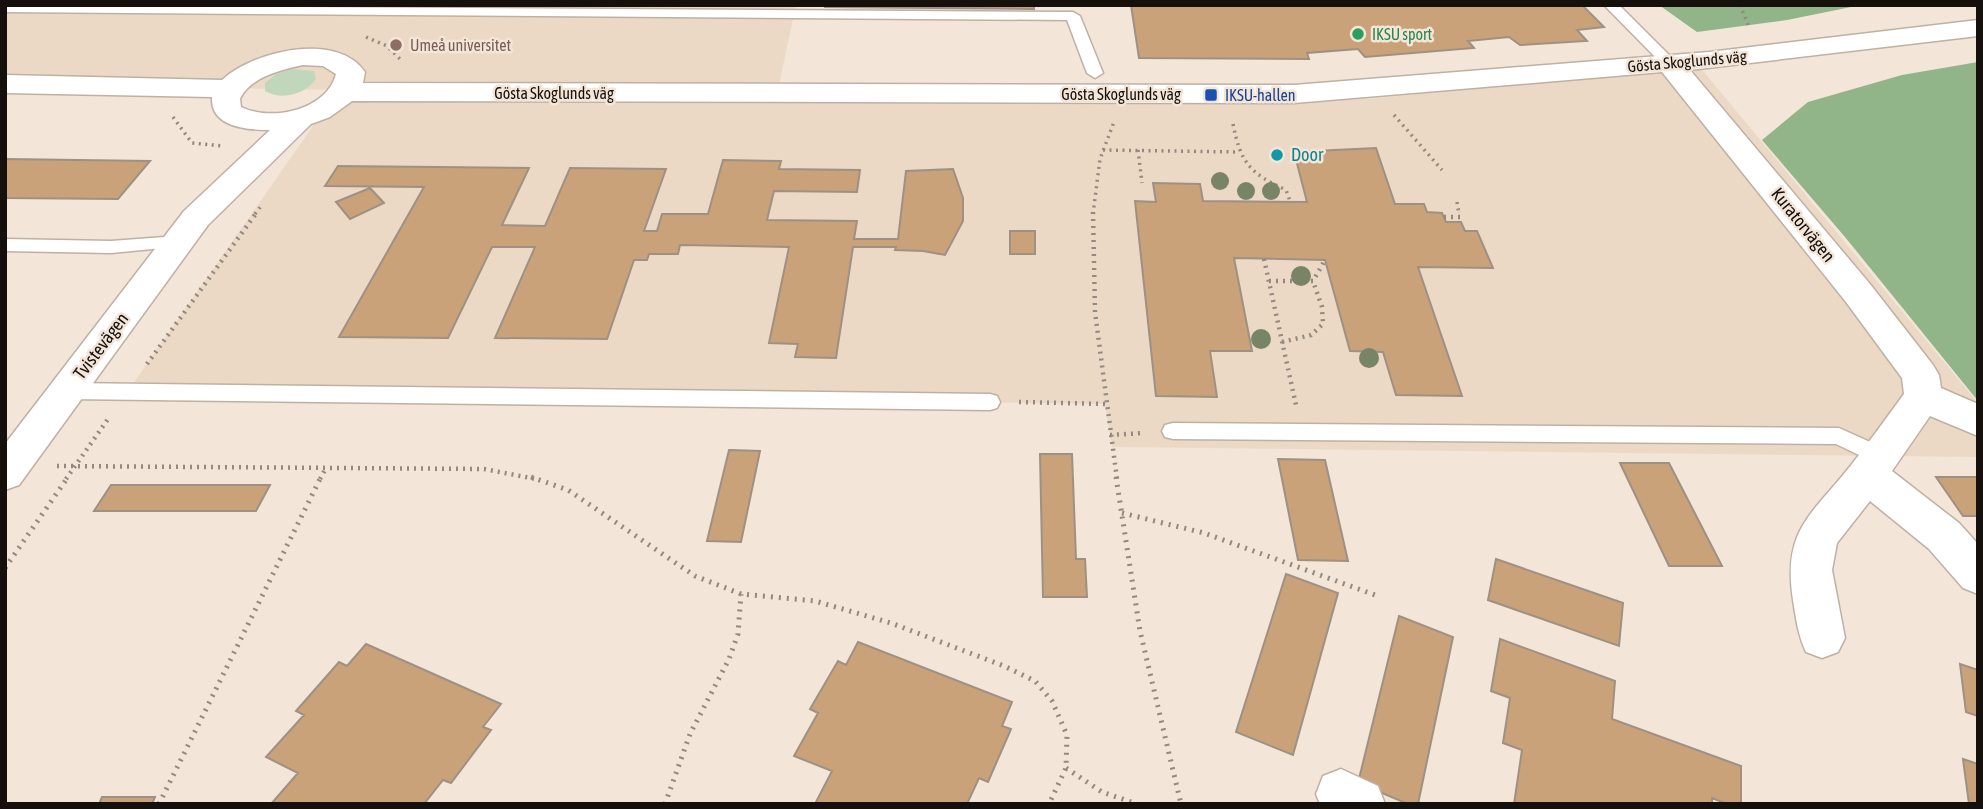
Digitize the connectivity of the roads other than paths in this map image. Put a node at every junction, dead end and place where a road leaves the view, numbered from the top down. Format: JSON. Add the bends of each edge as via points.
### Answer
{"nodes":[{"id":1,"x":1611,"y":5,"type":"edge"},
{"id":2,"x":5,"y":8,"type":"edge"},
{"id":3,"x":390,"y":8,"type":"edge"},
{"id":4,"x":798,"y":10,"type":"edge"},
{"id":5,"x":1978,"y":28,"type":"edge"},
{"id":6,"x":1669,"y":63,"type":"junction"},
{"id":7,"x":5,"y":84,"type":"edge"},
{"id":8,"x":1105,"y":84,"type":"junction"},
{"id":9,"x":345,"y":92,"type":"junction"},
{"id":10,"x":230,"y":117,"type":"junction"},
{"id":11,"x":300,"y":118,"type":"junction"},
{"id":12,"x":187,"y":230,"type":"junction"},
{"id":13,"x":5,"y":245,"type":"edge"},
{"id":14,"x":67,"y":391,"type":"junction"},
{"id":15,"x":1923,"y":396,"type":"junction"},
{"id":16,"x":990,"y":402,"type":"road end"},
{"id":17,"x":1978,"y":421,"type":"edge"},
{"id":18,"x":1173,"y":431,"type":"dead end"},
{"id":19,"x":14,"y":453,"type":"edge"},
{"id":20,"x":1873,"y":466,"type":"junction"},
{"id":21,"x":1978,"y":575,"type":"edge"},
{"id":22,"x":1822,"y":638,"type":"dead end"}],
"edges":[{"from":1,"to":6,"type":"lane"},
{"from":2,"to":3,"type":"lane"},
{"from":3,"to":4,"type":"lane"},
{"from":4,"to":8,"type":"lane","via":[[1073,16]]},
{"from":5,"to":6,"type":"street","name":"Gösta Skoglunds väg"},
{"from":6,"to":8,"type":"street","name":"Gösta Skoglunds väg","via":[[1294,94]]},
{"from":6,"to":15,"type":"street","name":"Kuratorvägen","via":[[1858,293],[1920,375]]},
{"from":7,"to":10,"type":"street"},
{"from":8,"to":9,"type":"street","name":"Gösta Skoglunds väg"},
{"from":9,"to":10,"type":"street","via":[[351,72],[342,63],[303,57],[264,66],[246,76]]},
{"from":9,"to":11,"type":"street"},
{"from":10,"to":11,"type":"street","via":[[266,122]]},
{"from":10,"to":12,"type":"street","name":"Tvistevägen"},
{"from":11,"to":12,"type":"street","name":"Tvistevägen"},
{"from":12,"to":13,"type":"lane","via":[[111,247]]},
{"from":12,"to":14,"type":"street","name":"Tvistevägen"},
{"from":14,"to":16,"type":"lane"},
{"from":14,"to":19,"type":"street","name":"Tvistevägen"},
{"from":15,"to":17,"type":"street"},
{"from":15,"to":20,"type":"street"},
{"from":18,"to":20,"type":"lane","via":[[1839,436]]},
{"from":20,"to":21,"type":"street"},
{"from":20,"to":22,"type":"street","via":[[1817,537],[1810,570]]}]}
